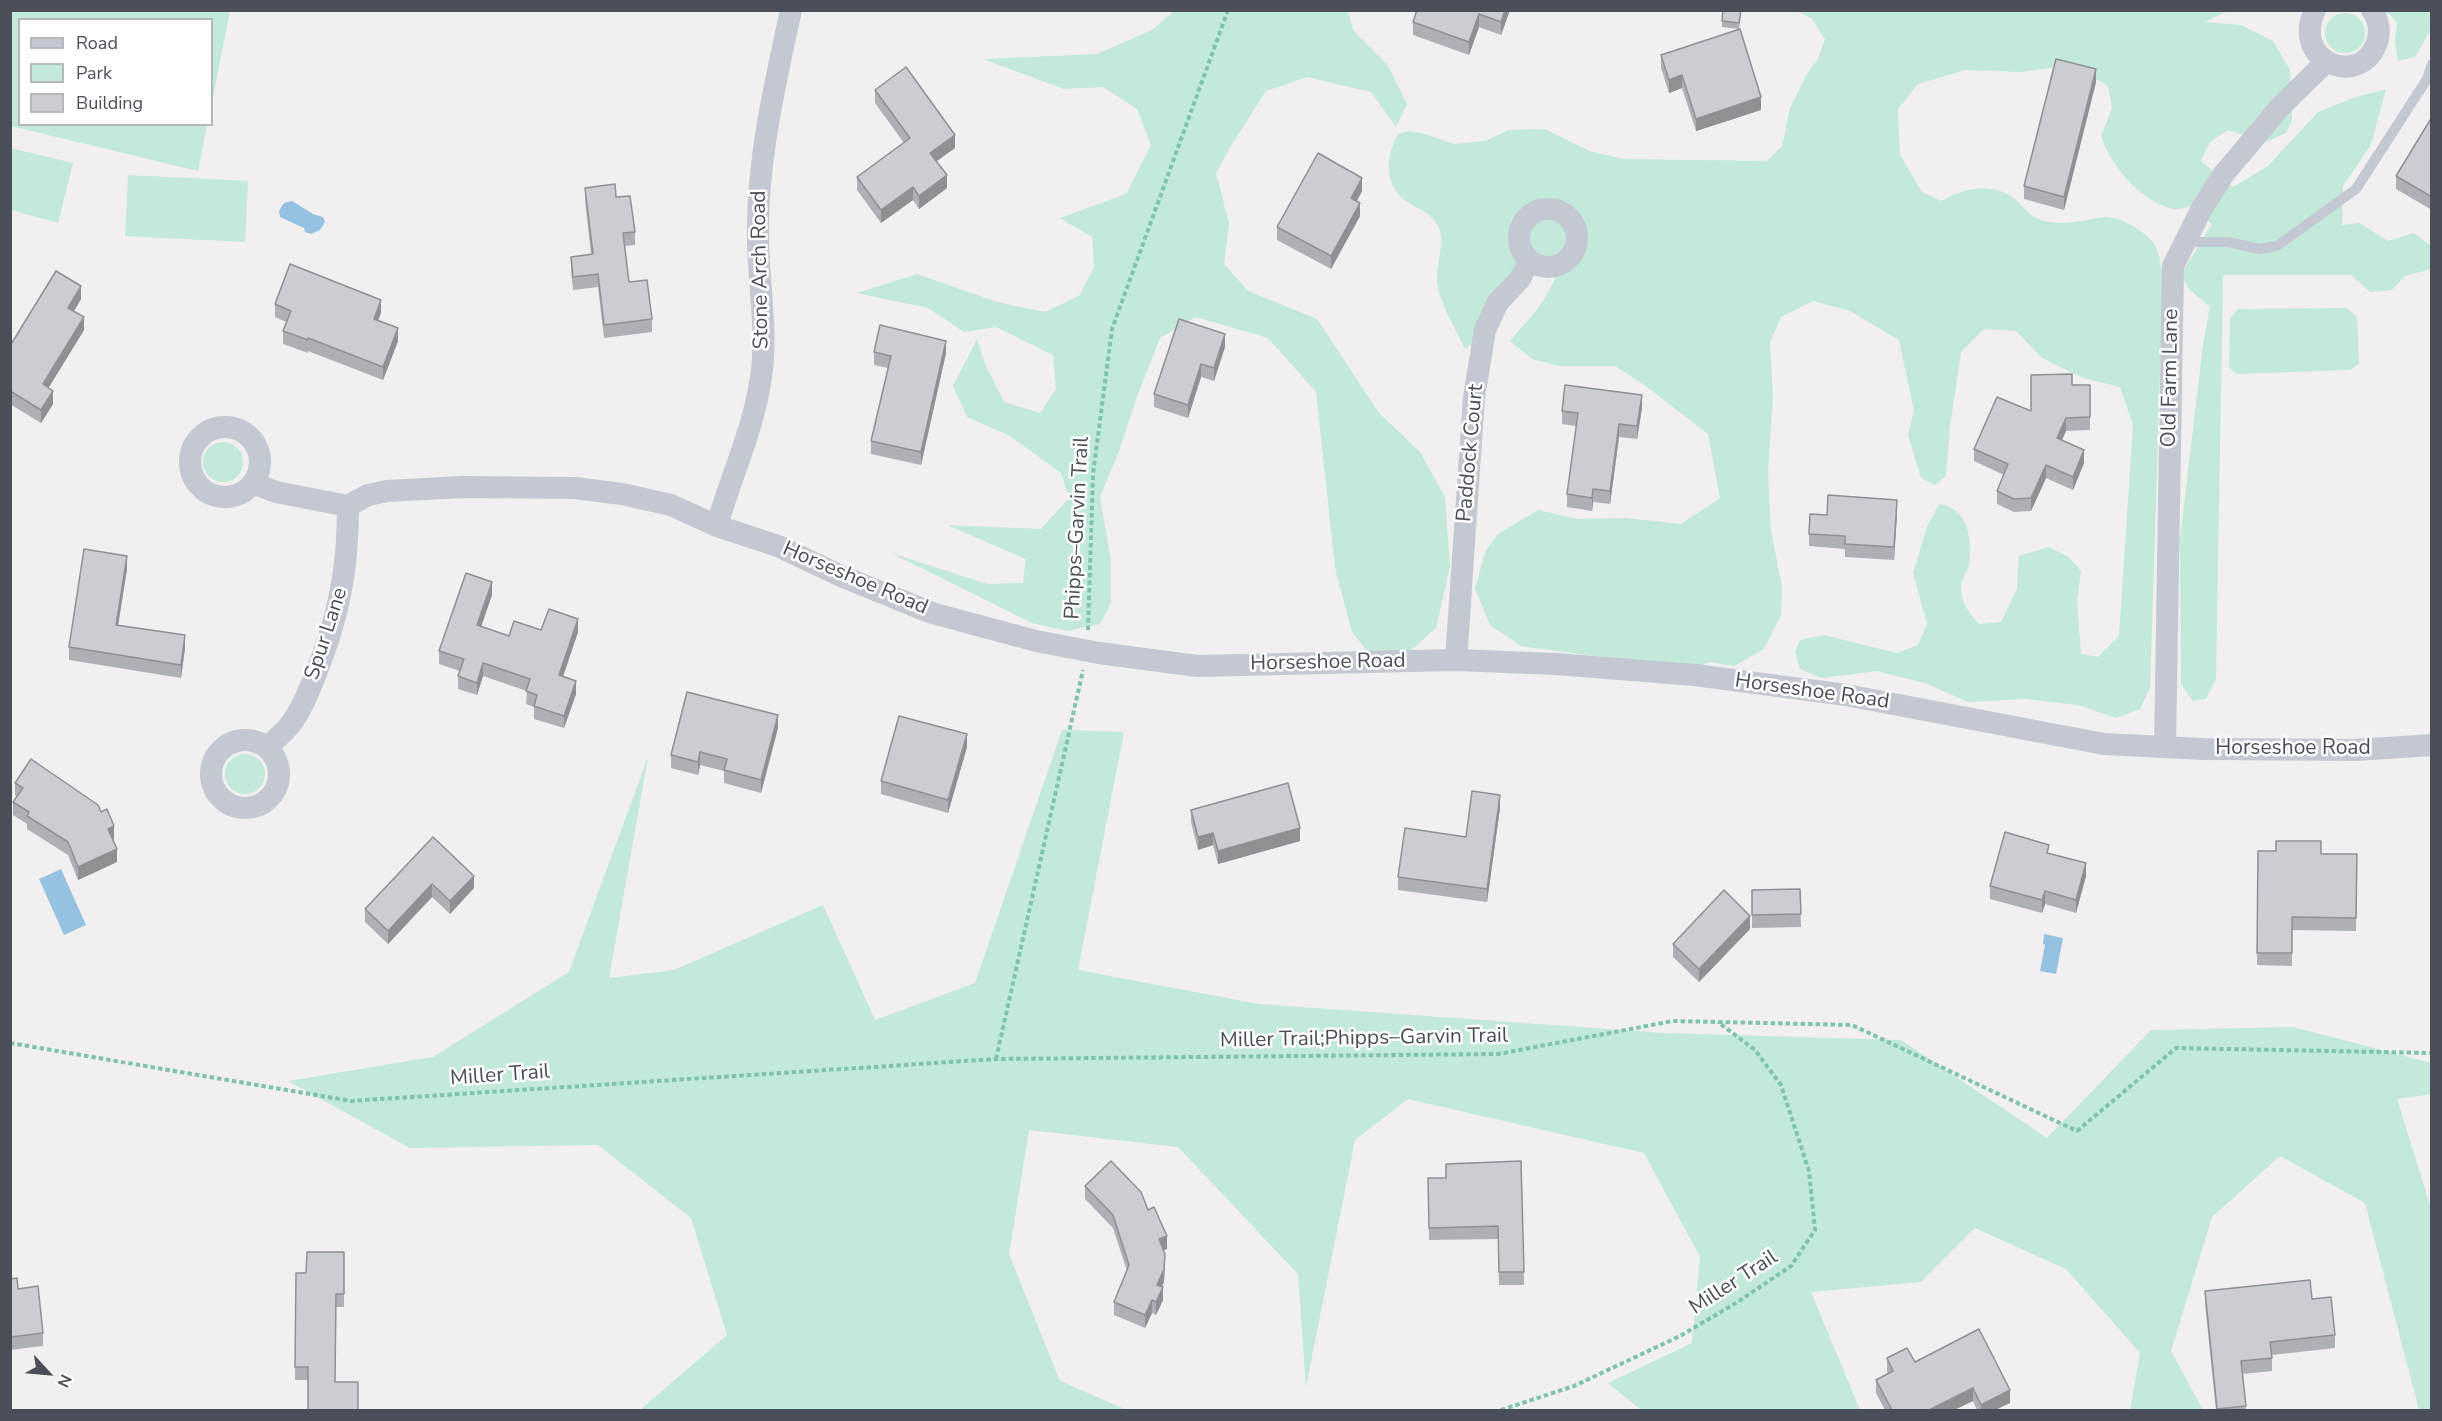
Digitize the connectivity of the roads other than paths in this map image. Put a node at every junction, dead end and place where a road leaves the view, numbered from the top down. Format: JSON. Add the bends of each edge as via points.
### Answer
{"nodes":[{"id":1,"x":791,"y":10,"type":"edge"},
{"id":2,"x":2315,"y":10,"type":"edge"},
{"id":3,"x":2372,"y":10,"type":"edge"},
{"id":4,"x":2326,"y":62,"type":"junction"},
{"id":5,"x":2432,"y":64,"type":"edge"},
{"id":6,"x":2185,"y":242,"type":"junction"},
{"id":7,"x":1530,"y":261,"type":"dead end"},
{"id":8,"x":254,"y":483,"type":"dead end"},
{"id":9,"x":348,"y":506,"type":"junction"},
{"id":10,"x":717,"y":525,"type":"junction"},
{"id":11,"x":1456,"y":660,"type":"junction"},
{"id":12,"x":2432,"y":745,"type":"edge"},
{"id":13,"x":2165,"y":747,"type":"junction"},
{"id":14,"x":267,"y":748,"type":"dead end"}],
"edges":[{"from":1,"to":10,"type":"street","name":"Stone Arch Road","via":[[760,174],[762,374],[756,409]]},
{"from":2,"to":4,"type":"street","via":[[2309,27],[2311,44]]},
{"from":3,"to":4,"type":"street","via":[[2379,37],[2368,57],[2348,67]]},
{"from":4,"to":6,"type":"street","name":"Old Farm Lane","via":[[2280,107],[2223,175]]},
{"from":5,"to":6,"type":"lane","via":[[2427,79],[2356,189],[2277,246],[2260,249],[2228,242]]},
{"from":6,"to":13,"type":"street","name":"Old Farm Lane","via":[[2173,266]]},
{"from":7,"to":11,"type":"street","name":"Paddock Court","via":[[1498,302],[1485,330],[1474,397]]},
{"from":8,"to":9,"type":"street","via":[[276,492]]},
{"from":9,"to":10,"type":"street","name":"Horseshoe Road","via":[[368,495],[387,491],[575,488],[671,505]]},
{"from":9,"to":14,"type":"street","name":"Spur Lane","via":[[348,552],[327,648],[299,712]]},
{"from":10,"to":11,"type":"street","name":"Horseshoe Road","via":[[778,546],[932,613],[1087,651],[1197,666]]},
{"from":11,"to":13,"type":"street","name":"Horseshoe Road","via":[[1695,675],[1852,696],[2104,744]]},
{"from":12,"to":13,"type":"street","name":"Horseshoe Road","via":[[2356,750]]}]}
